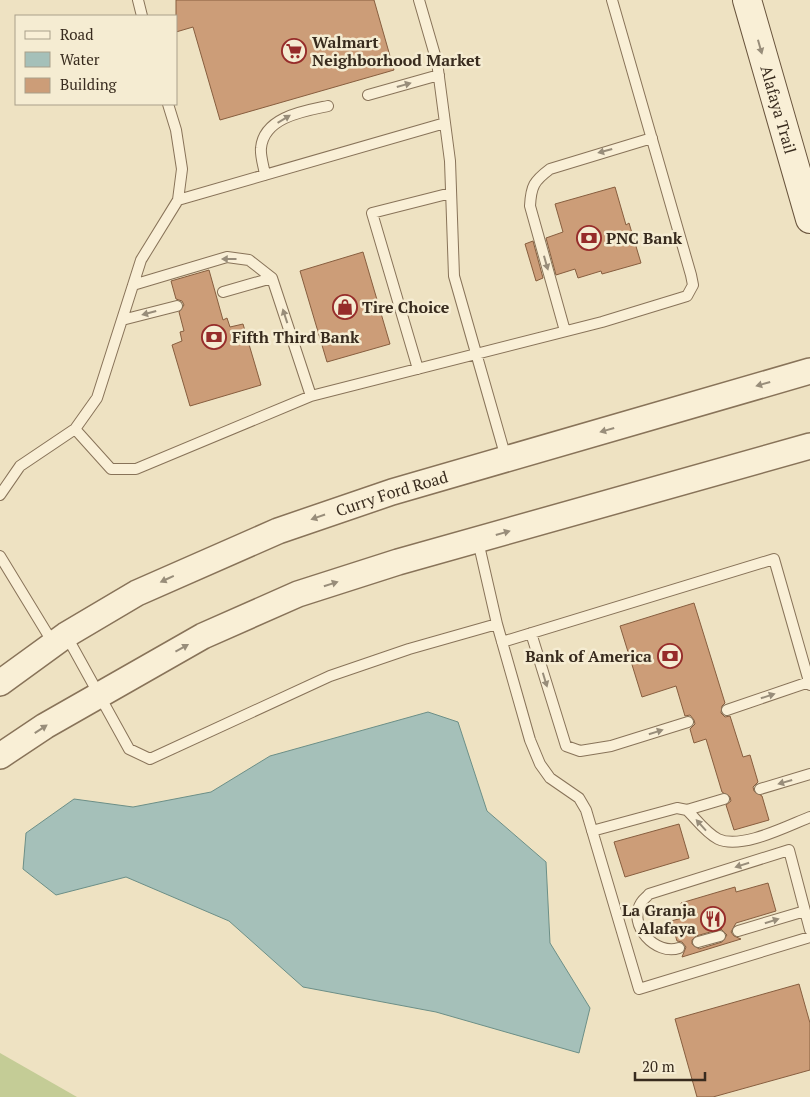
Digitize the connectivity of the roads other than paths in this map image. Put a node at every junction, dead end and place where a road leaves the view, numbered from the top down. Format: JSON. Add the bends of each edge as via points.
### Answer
{"nodes":[{"id":1,"x":138,"y":0,"type":"edge"},
{"id":2,"x":419,"y":0,"type":"edge"},
{"id":3,"x":612,"y":0,"type":"edge"},
{"id":4,"x":747,"y":0,"type":"edge"},
{"id":5,"x":142,"y":15,"type":"edge"},
{"id":6,"x":439,"y":75,"type":"junction"},
{"id":7,"x":368,"y":96,"type":"dead end"},
{"id":8,"x":168,"y":105,"type":"edge"},
{"id":9,"x":328,"y":106,"type":"dead end"},
{"id":10,"x":445,"y":124,"type":"junction"},
{"id":11,"x":652,"y":138,"type":"junction"},
{"id":12,"x":265,"y":175,"type":"junction"},
{"id":13,"x":451,"y":193,"type":"junction"},
{"id":14,"x":178,"y":200,"type":"junction"},
{"id":15,"x":810,"y":219,"type":"edge"},
{"id":16,"x":272,"y":278,"type":"junction"},
{"id":17,"x":133,"y":285,"type":"junction"},
{"id":18,"x":223,"y":292,"type":"dead end"},
{"id":19,"x":176,"y":306,"type":"dead end"},
{"id":20,"x":122,"y":320,"type":"junction"},
{"id":21,"x":565,"y":331,"type":"junction"},
{"id":22,"x":477,"y":355,"type":"junction"},
{"id":23,"x":418,"y":369,"type":"junction"},
{"id":24,"x":810,"y":371,"type":"edge"},
{"id":25,"x":311,"y":396,"type":"junction"},
{"id":26,"x":75,"y":429,"type":"junction"},
{"id":27,"x":810,"y":446,"type":"edge"},
{"id":28,"x":506,"y":459,"type":"junction"},
{"id":29,"x":0,"y":495,"type":"edge"},
{"id":30,"x":478,"y":541,"type":"junction"},
{"id":31,"x":0,"y":556,"type":"edge"},
{"id":32,"x":497,"y":624,"type":"junction"},
{"id":33,"x":531,"y":633,"type":"junction"},
{"id":34,"x":59,"y":639,"type":"junction"},
{"id":35,"x":502,"y":642,"type":"junction"},
{"id":36,"x":0,"y":683,"type":"edge"},
{"id":37,"x":810,"y":684,"type":"edge"},
{"id":38,"x":100,"y":694,"type":"junction"},
{"id":39,"x":728,"y":710,"type":"dead end"},
{"id":40,"x":688,"y":722,"type":"dead end"},
{"id":41,"x":0,"y":756,"type":"edge"},
{"id":42,"x":810,"y":774,"type":"edge"},
{"id":43,"x":760,"y":789,"type":"dead end"},
{"id":44,"x":724,"y":799,"type":"dead end"},
{"id":45,"x":687,"y":810,"type":"junction"},
{"id":46,"x":810,"y":817,"type":"edge"},
{"id":47,"x":592,"y":831,"type":"junction"},
{"id":48,"x":805,"y":911,"type":"junction"},
{"id":49,"x":810,"y":930,"type":"edge"},
{"id":50,"x":738,"y":931,"type":"dead end"},
{"id":51,"x":720,"y":936,"type":"dead end"},
{"id":52,"x":810,"y":938,"type":"edge"},
{"id":53,"x":698,"y":942,"type":"dead end"},
{"id":54,"x":679,"y":948,"type":"dead end"}],
"edges":[{"from":1,"to":5,"type":"lane"},
{"from":2,"to":6,"type":"lane"},
{"from":3,"to":11,"type":"lane"},
{"from":4,"to":15,"type":"main road","name":"Alafaya Trail","one_way":true},
{"from":7,"to":6,"type":"lane","one_way":true},
{"from":6,"to":10,"type":"lane"},
{"from":8,"to":14,"type":"lane","via":[[182,169]]},
{"from":12,"to":9,"type":"lane","one_way":true,"via":[[261,148],[268,129],[294,113]]},
{"from":10,"to":12,"type":"lane"},
{"from":10,"to":13,"type":"lane"},
{"from":11,"to":21,"type":"lane","one_way":true,"via":[[550,169],[536,180],[530,206]]},
{"from":11,"to":21,"type":"lane","via":[[691,275],[691,292],[687,296]]},
{"from":12,"to":14,"type":"lane"},
{"from":13,"to":22,"type":"lane","via":[[454,276]]},
{"from":13,"to":23,"type":"lane","via":[[372,213]]},
{"from":14,"to":17,"type":"lane","via":[[141,260]]},
{"from":16,"to":17,"type":"lane","one_way":true,"via":[[249,260],[227,257]]},
{"from":16,"to":18,"type":"lane"},
{"from":25,"to":16,"type":"lane","one_way":true},
{"from":17,"to":20,"type":"lane"},
{"from":19,"to":20,"type":"lane","one_way":true},
{"from":20,"to":26,"type":"lane","via":[[97,398]]},
{"from":21,"to":22,"type":"lane"},
{"from":22,"to":23,"type":"lane"},
{"from":22,"to":28,"type":"lane"},
{"from":23,"to":25,"type":"lane"},
{"from":24,"to":28,"type":"street","name":"Curry Ford Road","one_way":true},
{"from":25,"to":26,"type":"lane","via":[[136,470],[110,470]]},
{"from":26,"to":29,"type":"lane","via":[[20,466]]},
{"from":30,"to":27,"type":"street","one_way":true},
{"from":28,"to":34,"type":"street","name":"Curry Ford Road","one_way":true,"via":[[392,492],[278,531],[137,593]]},
{"from":30,"to":32,"type":"lane"},
{"from":38,"to":30,"type":"street","one_way":true,"via":[[203,636],[298,594]]},
{"from":31,"to":34,"type":"lane"},
{"from":32,"to":35,"type":"lane"},
{"from":32,"to":38,"type":"lane","via":[[330,676],[150,759],[129,749]]},
{"from":33,"to":35,"type":"lane"},
{"from":33,"to":37,"type":"lane","via":[[774,559]]},
{"from":33,"to":40,"type":"lane","one_way":true,"via":[[566,746],[580,751],[611,746]]},
{"from":34,"to":36,"type":"street","name":"Curry Ford Road"},
{"from":34,"to":38,"type":"lane"},
{"from":35,"to":47,"type":"lane","via":[[540,764],[550,778],[579,798]]},
{"from":39,"to":37,"type":"lane","one_way":true},
{"from":41,"to":38,"type":"street","one_way":true},
{"from":42,"to":43,"type":"lane","one_way":true},
{"from":44,"to":45,"type":"lane"},
{"from":46,"to":45,"type":"lane","one_way":true,"via":[[755,838],[727,842],[708,832]]},
{"from":45,"to":47,"type":"lane","via":[[677,808]]},
{"from":47,"to":52,"type":"lane","via":[[639,989]]},
{"from":48,"to":49,"type":"lane"},
{"from":50,"to":48,"type":"lane","one_way":true},
{"from":48,"to":54,"type":"lane","one_way":true,"via":[[789,850],[650,894],[640,903],[637,914],[646,938],[654,945]]},
{"from":51,"to":53,"type":"lane"}]}
